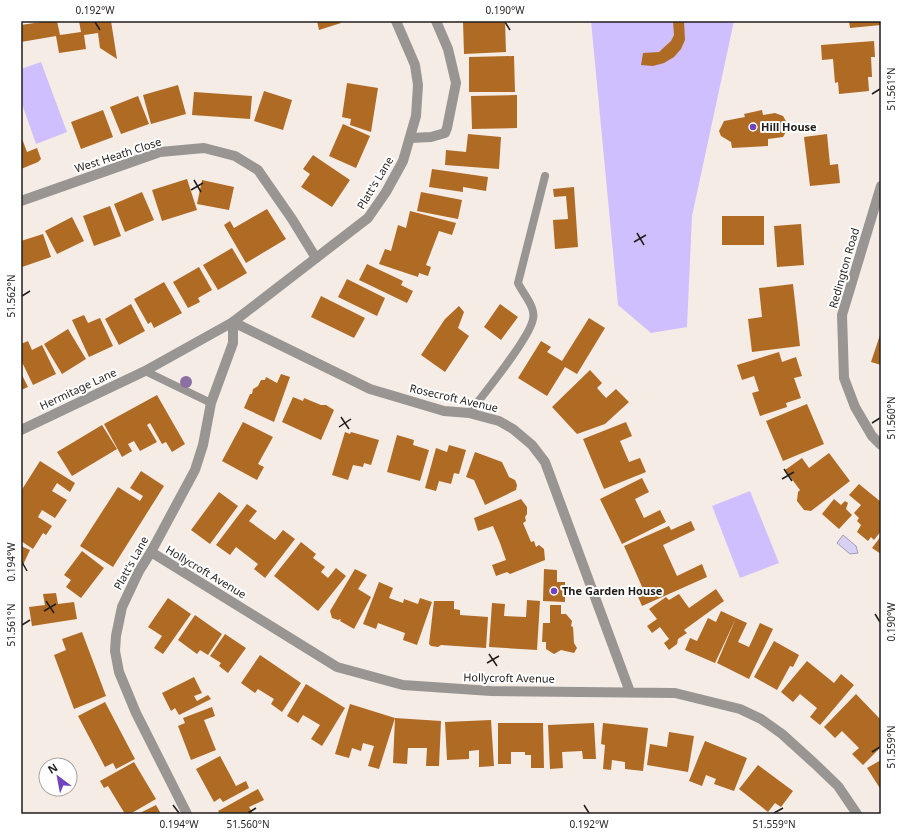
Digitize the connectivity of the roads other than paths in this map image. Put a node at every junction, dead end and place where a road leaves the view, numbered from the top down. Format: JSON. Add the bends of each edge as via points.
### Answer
{"nodes":[{"id":1,"x":396,"y":21,"type":"edge"},
{"id":2,"x":436,"y":21,"type":"edge"},
{"id":3,"x":410,"y":138,"type":"junction"},
{"id":4,"x":545,"y":176,"type":"dead end"},
{"id":5,"x":881,"y":186,"type":"edge"},
{"id":6,"x":21,"y":201,"type":"edge"},
{"id":7,"x":316,"y":258,"type":"junction"},
{"id":8,"x":233,"y":322,"type":"junction"},
{"id":9,"x":145,"y":371,"type":"junction"},
{"id":10,"x":211,"y":403,"type":"junction"},
{"id":11,"x":469,"y":413,"type":"junction"},
{"id":12,"x":21,"y":430,"type":"edge"},
{"id":13,"x":881,"y":446,"type":"edge"},
{"id":14,"x":152,"y":552,"type":"junction"},
{"id":15,"x":630,"y":692,"type":"junction"},
{"id":16,"x":187,"y":814,"type":"edge"},
{"id":17,"x":857,"y":814,"type":"edge"}],
"edges":[{"from":1,"to":3,"type":"street","name":"Platt's Lane","via":[[415,66],[418,85],[416,116]]},
{"from":2,"to":3,"type":"street","via":[[448,49],[456,83],[447,128],[445,133],[431,137]]},
{"from":3,"to":7,"type":"street","name":"Platt's Lane","via":[[403,161],[368,218]]},
{"from":4,"to":11,"type":"lane","via":[[518,283],[531,306],[534,319],[527,334]]},
{"from":5,"to":13,"type":"street","name":"Redington Road","via":[[842,315],[844,378],[855,407]]},
{"from":6,"to":7,"type":"street","name":"West Heath Close","via":[[160,152],[204,148],[235,156],[258,170]]},
{"from":7,"to":8,"type":"street","name":"Platt's Lane"},
{"from":8,"to":9,"type":"street","name":"Platt's Lane"},
{"from":8,"to":10,"type":"street","name":"Platt's Lane","via":[[233,343]]},
{"from":8,"to":11,"type":"street","name":"Rosecroft Avenue","via":[[370,389],[444,411]]},
{"from":9,"to":10,"type":"lane"},
{"from":9,"to":12,"type":"street","name":"Hermitage Lane"},
{"from":10,"to":14,"type":"street","name":"Platt's Lane","via":[[195,470]]},
{"from":11,"to":15,"type":"street","name":"Rosecroft Avenue","via":[[499,421],[514,429],[532,445],[545,462]]},
{"from":14,"to":15,"type":"street","name":"Hollycroft Avenue","via":[[337,667],[403,685],[491,691]]},
{"from":14,"to":16,"type":"street","name":"Platt's Lane","via":[[139,571],[122,608],[115,651],[118,672],[136,713]]},
{"from":15,"to":17,"type":"street","name":"Hollycroft Avenue","via":[[675,693],[740,709],[761,719],[819,767],[838,786]]}]}
